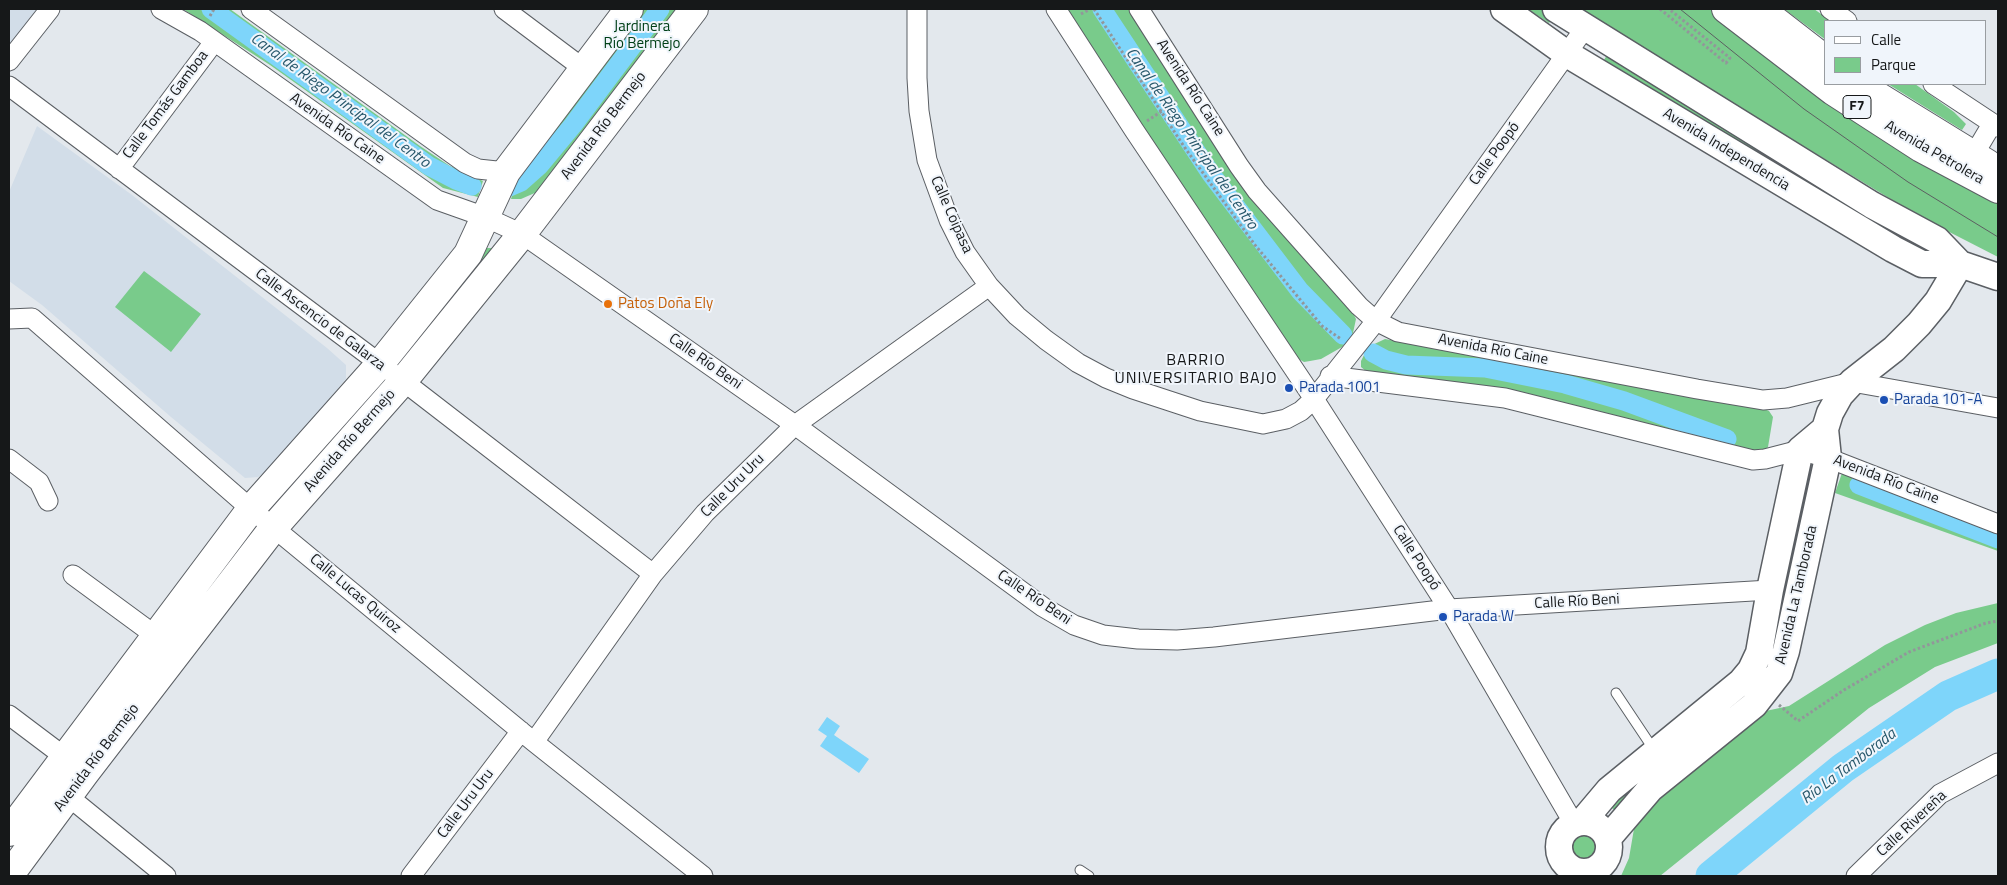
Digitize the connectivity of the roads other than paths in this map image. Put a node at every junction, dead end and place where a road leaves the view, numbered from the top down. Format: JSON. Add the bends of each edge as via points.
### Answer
{"nodes":[{"id":1,"x":50,"y":9,"type":"edge"},
{"id":2,"x":161,"y":9,"type":"edge"},
{"id":3,"x":250,"y":9,"type":"edge"},
{"id":4,"x":504,"y":9,"type":"edge"},
{"id":5,"x":629,"y":9,"type":"edge"},
{"id":6,"x":694,"y":9,"type":"edge"},
{"id":7,"x":917,"y":9,"type":"edge"},
{"id":8,"x":1056,"y":9,"type":"edge"},
{"id":9,"x":1139,"y":9,"type":"edge"},
{"id":10,"x":1504,"y":9,"type":"edge"},
{"id":11,"x":1556,"y":9,"type":"edge"},
{"id":12,"x":1726,"y":9,"type":"edge"},
{"id":13,"x":1760,"y":9,"type":"edge"},
{"id":14,"x":1830,"y":9,"type":"edge"},
{"id":15,"x":1846,"y":20,"type":"edge"},
{"id":16,"x":1585,"y":28,"type":"junction"},
{"id":17,"x":214,"y":42,"type":"junction"},
{"id":18,"x":1567,"y":54,"type":"junction"},
{"id":19,"x":1824,"y":58,"type":"edge"},
{"id":20,"x":9,"y":61,"type":"edge"},
{"id":21,"x":584,"y":69,"type":"junction"},
{"id":22,"x":1824,"y":84,"type":"edge"},
{"id":23,"x":1825,"y":85,"type":"edge"},
{"id":24,"x":1860,"y":85,"type":"edge"},
{"id":25,"x":1934,"y":85,"type":"edge"},
{"id":26,"x":9,"y":86,"type":"edge"},
{"id":27,"x":1995,"y":126,"type":"edge"},
{"id":28,"x":1973,"y":156,"type":"junction"},
{"id":29,"x":119,"y":169,"type":"junction"},
{"id":30,"x":1998,"y":169,"type":"edge"},
{"id":31,"x":506,"y":172,"type":"junction"},
{"id":32,"x":1998,"y":189,"type":"edge"},
{"id":33,"x":485,"y":217,"type":"junction"},
{"id":34,"x":522,"y":234,"type":"junction"},
{"id":35,"x":1960,"y":264,"type":"junction"},
{"id":36,"x":1998,"y":277,"type":"edge"},
{"id":37,"x":989,"y":286,"type":"junction"},
{"id":38,"x":9,"y":319,"type":"edge"},
{"id":39,"x":1376,"y":321,"type":"junction"},
{"id":40,"x":380,"y":364,"type":"junction"},
{"id":41,"x":1330,"y":376,"type":"junction"},
{"id":42,"x":402,"y":381,"type":"junction"},
{"id":43,"x":1852,"y":382,"type":"junction"},
{"id":44,"x":1314,"y":399,"type":"junction"},
{"id":45,"x":1998,"y":408,"type":"edge"},
{"id":46,"x":795,"y":425,"type":"junction"},
{"id":47,"x":1825,"y":429,"type":"junction"},
{"id":48,"x":1800,"y":450,"type":"junction"},
{"id":49,"x":1828,"y":458,"type":"junction"},
{"id":50,"x":9,"y":460,"type":"edge"},
{"id":51,"x":48,"y":500,"type":"dead end"},
{"id":52,"x":252,"y":509,"type":"junction"},
{"id":53,"x":1998,"y":524,"type":"edge"},
{"id":54,"x":274,"y":527,"type":"junction"},
{"id":55,"x":653,"y":574,"type":"junction"},
{"id":56,"x":73,"y":575,"type":"dead end"},
{"id":57,"x":1770,"y":590,"type":"junction"},
{"id":58,"x":1450,"y":609,"type":"junction"},
{"id":59,"x":156,"y":636,"type":"junction"},
{"id":60,"x":1616,"y":693,"type":"dead end"},
{"id":61,"x":9,"y":715,"type":"edge"},
{"id":62,"x":528,"y":737,"type":"junction"},
{"id":63,"x":1656,"y":752,"type":"junction"},
{"id":64,"x":1998,"y":763,"type":"edge"},
{"id":65,"x":75,"y":765,"type":"junction"},
{"id":66,"x":58,"y":788,"type":"junction"},
{"id":67,"x":1578,"y":823,"type":"junction"},
{"id":68,"x":9,"y":832,"type":"edge"},
{"id":69,"x":1608,"y":838,"type":"junction"},
{"id":70,"x":1080,"y":870,"type":"dead end"},
{"id":71,"x":1555,"y":870,"type":"edge"},
{"id":72,"x":1596,"y":873,"type":"edge"},
{"id":73,"x":9,"y":876,"type":"edge"},
{"id":74,"x":166,"y":876,"type":"edge"},
{"id":75,"x":411,"y":876,"type":"edge"},
{"id":76,"x":703,"y":876,"type":"edge"},
{"id":77,"x":1089,"y":876,"type":"edge"},
{"id":78,"x":1856,"y":876,"type":"edge"}],
"edges":[{"from":1,"to":20,"type":"street"},
{"from":2,"to":17,"type":"street","name":"Avenida Río Caine"},
{"from":3,"to":31,"type":"street","via":[[465,163],[478,169]]},
{"from":4,"to":21,"type":"street"},
{"from":5,"to":21,"type":"main road","name":"Avenida Río Bermejo"},
{"from":6,"to":34,"type":"main road","name":"Avenida Río Bermejo"},
{"from":7,"to":37,"type":"street","name":"Calle Coipasa","via":[[919,111],[927,160],[949,220],[965,252]]},
{"from":8,"to":44,"type":"street","name":"Calle Poopó"},
{"from":9,"to":39,"type":"street","name":"Avenida Río Caine","via":[[1239,166],[1354,300]]},
{"from":10,"to":18,"type":"main road","name":"Avenida Independencia"},
{"from":11,"to":16,"type":"main road","name":"Avenida Independencia"},
{"from":12,"to":22,"type":"main road","name":"Avenida Petrolera","number":"F7"},
{"from":13,"to":19,"type":"main road"},
{"from":14,"to":15,"type":"street"},
{"from":16,"to":18,"type":"street","name":"Calle Poopó"},
{"from":16,"to":35,"type":"main road","name":"Avenida Independencia","via":[[1872,205],[1937,240]]},
{"from":17,"to":29,"type":"street","name":"Calle Tomás Gamboa"},
{"from":17,"to":33,"type":"street","name":"Avenida Río Caine","via":[[437,200]]},
{"from":18,"to":35,"type":"main road","name":"Avenida Independencia","via":[[1893,249],[1922,264]]},
{"from":18,"to":39,"type":"street","name":"Calle Poopó"},
{"from":21,"to":31,"type":"main road","name":"Avenida Río Bermejo"},
{"from":23,"to":32,"type":"main road","name":"Avenida Petrolera","number":"F7","via":[[1921,148]]},
{"from":24,"to":28,"type":"main road","name":"Avenida Petrolera","number":"F7"},
{"from":25,"to":27,"type":"street"},
{"from":26,"to":29,"type":"street","name":"Calle Ascencio de Galarza"},
{"from":27,"to":28,"type":"street"},
{"from":28,"to":30,"type":"main road","name":"Avenida Petrolera","number":"F7"},
{"from":29,"to":40,"type":"street","name":"Calle Ascencio de Galarza"},
{"from":31,"to":33,"type":"main road","name":"Avenida Río Bermejo"},
{"from":33,"to":34,"type":"street","name":"Avenida Río Caine"},
{"from":33,"to":40,"type":"main road","name":"Avenida Río Bermejo","via":[[468,254]]},
{"from":34,"to":42,"type":"main road","name":"Avenida Río Bermejo"},
{"from":34,"to":46,"type":"street","name":"Calle Río Beni"},
{"from":35,"to":36,"type":"main road","name":"Avenida Independencia"},
{"from":35,"to":43,"type":"main road","name":"Avenida La Tamborada","via":[[1938,301],[1919,324],[1894,349]]},
{"from":37,"to":44,"type":"street","name":"Calle Coipasa","via":[[1017,316],[1046,340],[1085,366],[1133,389],[1200,411],[1263,424],[1293,415]]},
{"from":37,"to":46,"type":"street","name":"Calle Uru Uru"},
{"from":38,"to":52,"type":"street","name":"Calle Lucas Quiroz","via":[[32,318]]},
{"from":39,"to":41,"type":"street","name":"Calle Poopó"},
{"from":39,"to":43,"type":"street","name":"Avenida Río Caine","via":[[1398,332],[1763,400],[1787,398]]},
{"from":40,"to":42,"type":"street","name":"Calle Ascencio de Galarza"},
{"from":40,"to":52,"type":"main road","name":"Avenida Río Bermejo"},
{"from":41,"to":44,"type":"street","name":"Calle Poopó"},
{"from":41,"to":48,"type":"street","name":"Avenida Río Caine","via":[[1506,398],[1753,460]]},
{"from":42,"to":54,"type":"main road","name":"Avenida Río Bermejo"},
{"from":42,"to":55,"type":"street","name":"Calle Ascencio de Galarza"},
{"from":43,"to":45,"type":"street","name":"Avenida Río Caine"},
{"from":43,"to":47,"type":"main road","name":"Avenida La Tamborada","via":[[1840,395]]},
{"from":44,"to":58,"type":"street","name":"Calle Poopó"},
{"from":46,"to":55,"type":"street","name":"Calle Uru Uru","via":[[705,513]]},
{"from":46,"to":58,"type":"street","name":"Calle Río Beni","via":[[1043,606],[1074,625],[1103,635],[1177,640]]},
{"from":47,"to":48,"type":"main road","name":"Avenida La Tamborada"},
{"from":47,"to":49,"type":"main road","name":"Avenida La Tamborada"},
{"from":48,"to":49,"type":"street","name":"Avenida Río Caine"},
{"from":48,"to":57,"type":"main road","name":"Avenida La Tamborada"},
{"from":49,"to":53,"type":"street","name":"Avenida Río Caine"},
{"from":49,"to":69,"type":"main road","name":"Avenida La Tamborada","via":[[1786,651],[1778,673],[1754,706],[1650,789]]},
{"from":50,"to":51,"type":"street","via":[[39,482]]},
{"from":52,"to":54,"type":"street","name":"Calle Lucas Quiroz"},
{"from":52,"to":59,"type":"main road","name":"Avenida Río Bermejo"},
{"from":54,"to":62,"type":"street","name":"Calle Lucas Quiroz"},
{"from":54,"to":65,"type":"main road","name":"Avenida Río Bermejo"},
{"from":55,"to":62,"type":"street","name":"Calle Uru Uru"},
{"from":56,"to":59,"type":"street"},
{"from":57,"to":58,"type":"street","name":"Calle Río Beni"},
{"from":57,"to":63,"type":"main road","name":"Avenida La Tamborada","via":[[1759,653],[1751,670],[1741,682]]},
{"from":58,"to":67,"type":"street","name":"Calle Poopó"},
{"from":59,"to":65,"type":"main road","name":"Avenida Río Bermejo"},
{"from":60,"to":63,"type":"lane"},
{"from":61,"to":65,"type":"street"},
{"from":62,"to":75,"type":"street","name":"Calle Uru Uru"},
{"from":62,"to":76,"type":"street","name":"Calle Lucas Quiroz"},
{"from":63,"to":67,"type":"main road","name":"Avenida La Tamborada","via":[[1609,790]]},
{"from":64,"to":78,"type":"street","name":"Calle Rivereña","via":[[1940,794]]},
{"from":65,"to":66,"type":"main road","name":"Avenida Río Bermejo"},
{"from":66,"to":68,"type":"main road","name":"Avenida Río Bermejo"},
{"from":66,"to":73,"type":"main road","name":"Avenida Río Bermejo"},
{"from":66,"to":74,"type":"street"},
{"from":67,"to":69,"type":"main road","via":[[1597,825]]},
{"from":67,"to":71,"type":"main road","via":[[1567,828],[1559,841],[1560,856]]},
{"from":69,"to":72,"type":"main road","via":[[1608,856]]},
{"from":70,"to":77,"type":"lane"},
{"from":71,"to":72,"type":"main road"}]}
